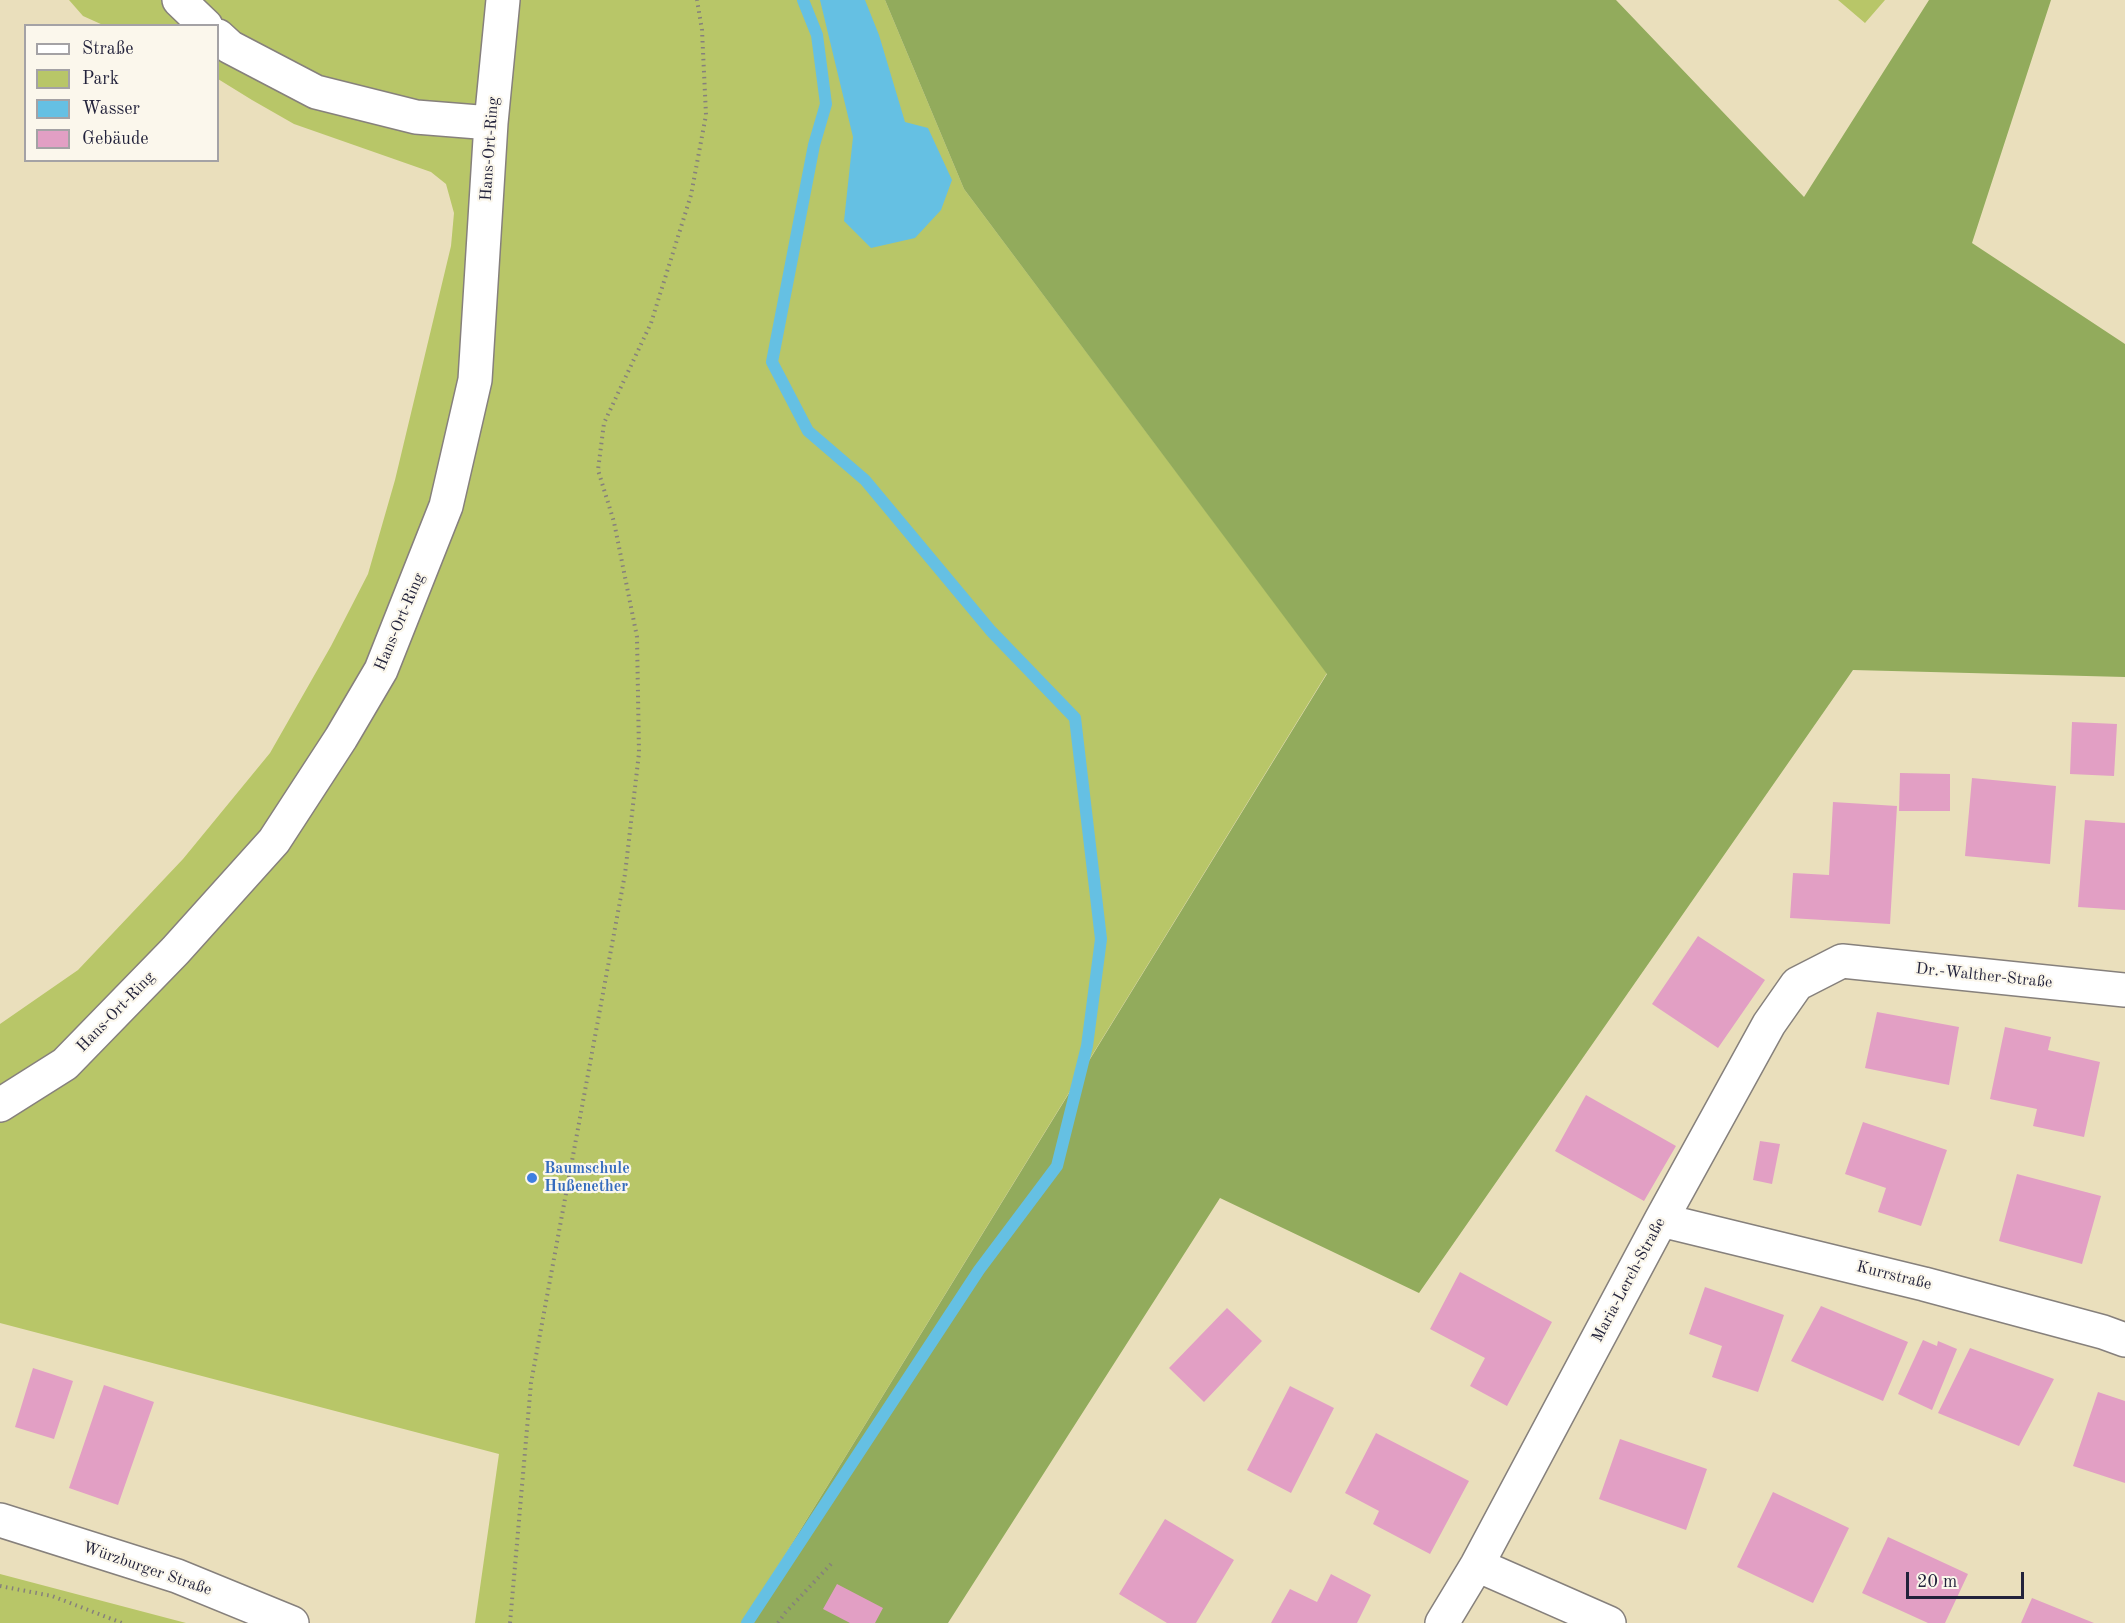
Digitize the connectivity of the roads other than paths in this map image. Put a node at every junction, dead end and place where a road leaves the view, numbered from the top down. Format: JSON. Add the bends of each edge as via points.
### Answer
{"nodes":[{"id":1,"x":179,"y":0,"type":"edge"},
{"id":2,"x":503,"y":0,"type":"edge"},
{"id":3,"x":204,"y":24,"type":"edge"},
{"id":4,"x":219,"y":37,"type":"edge"},
{"id":5,"x":491,"y":123,"type":"junction"},
{"id":6,"x":1842,"y":961,"type":"joint"},
{"id":7,"x":2125,"y":990,"type":"edge"},
{"id":8,"x":0,"y":1105,"type":"edge"},
{"id":9,"x":1661,"y":1220,"type":"junction"},
{"id":10,"x":2125,"y":1340,"type":"edge"},
{"id":11,"x":0,"y":1520,"type":"edge"},
{"id":12,"x":1477,"y":1565,"type":"junction"},
{"id":13,"x":292,"y":1623,"type":"edge"},
{"id":14,"x":1442,"y":1623,"type":"edge"},
{"id":15,"x":1609,"y":1623,"type":"edge"}],
"edges":[{"from":1,"to":3,"type":"street"},
{"from":2,"to":5,"type":"street","name":"Hans-Ort-Ring"},
{"from":4,"to":5,"type":"street","via":[[230,47],[316,92],[416,117]]},
{"from":5,"to":8,"type":"street","name":"Hans-Ort-Ring","via":[[475,380],[446,506],[381,669],[274,840],[175,951],[65,1064]]},
{"from":6,"to":7,"type":"street","name":"Dr.-Walther-Straße"},
{"from":6,"to":9,"type":"street","name":"Maria-Lerch-Straße","via":[[1797,984],[1769,1024]]},
{"from":9,"to":10,"type":"street","name":"Kurrstraße","via":[[1924,1284]]},
{"from":9,"to":12,"type":"street","name":"Maria-Lerch-Straße"},
{"from":11,"to":13,"type":"street","name":"Würzburger Straße","via":[[177,1576]]},
{"from":12,"to":14,"type":"street","name":"Maria-Lerch-Straße"},
{"from":12,"to":15,"type":"street"}]}
